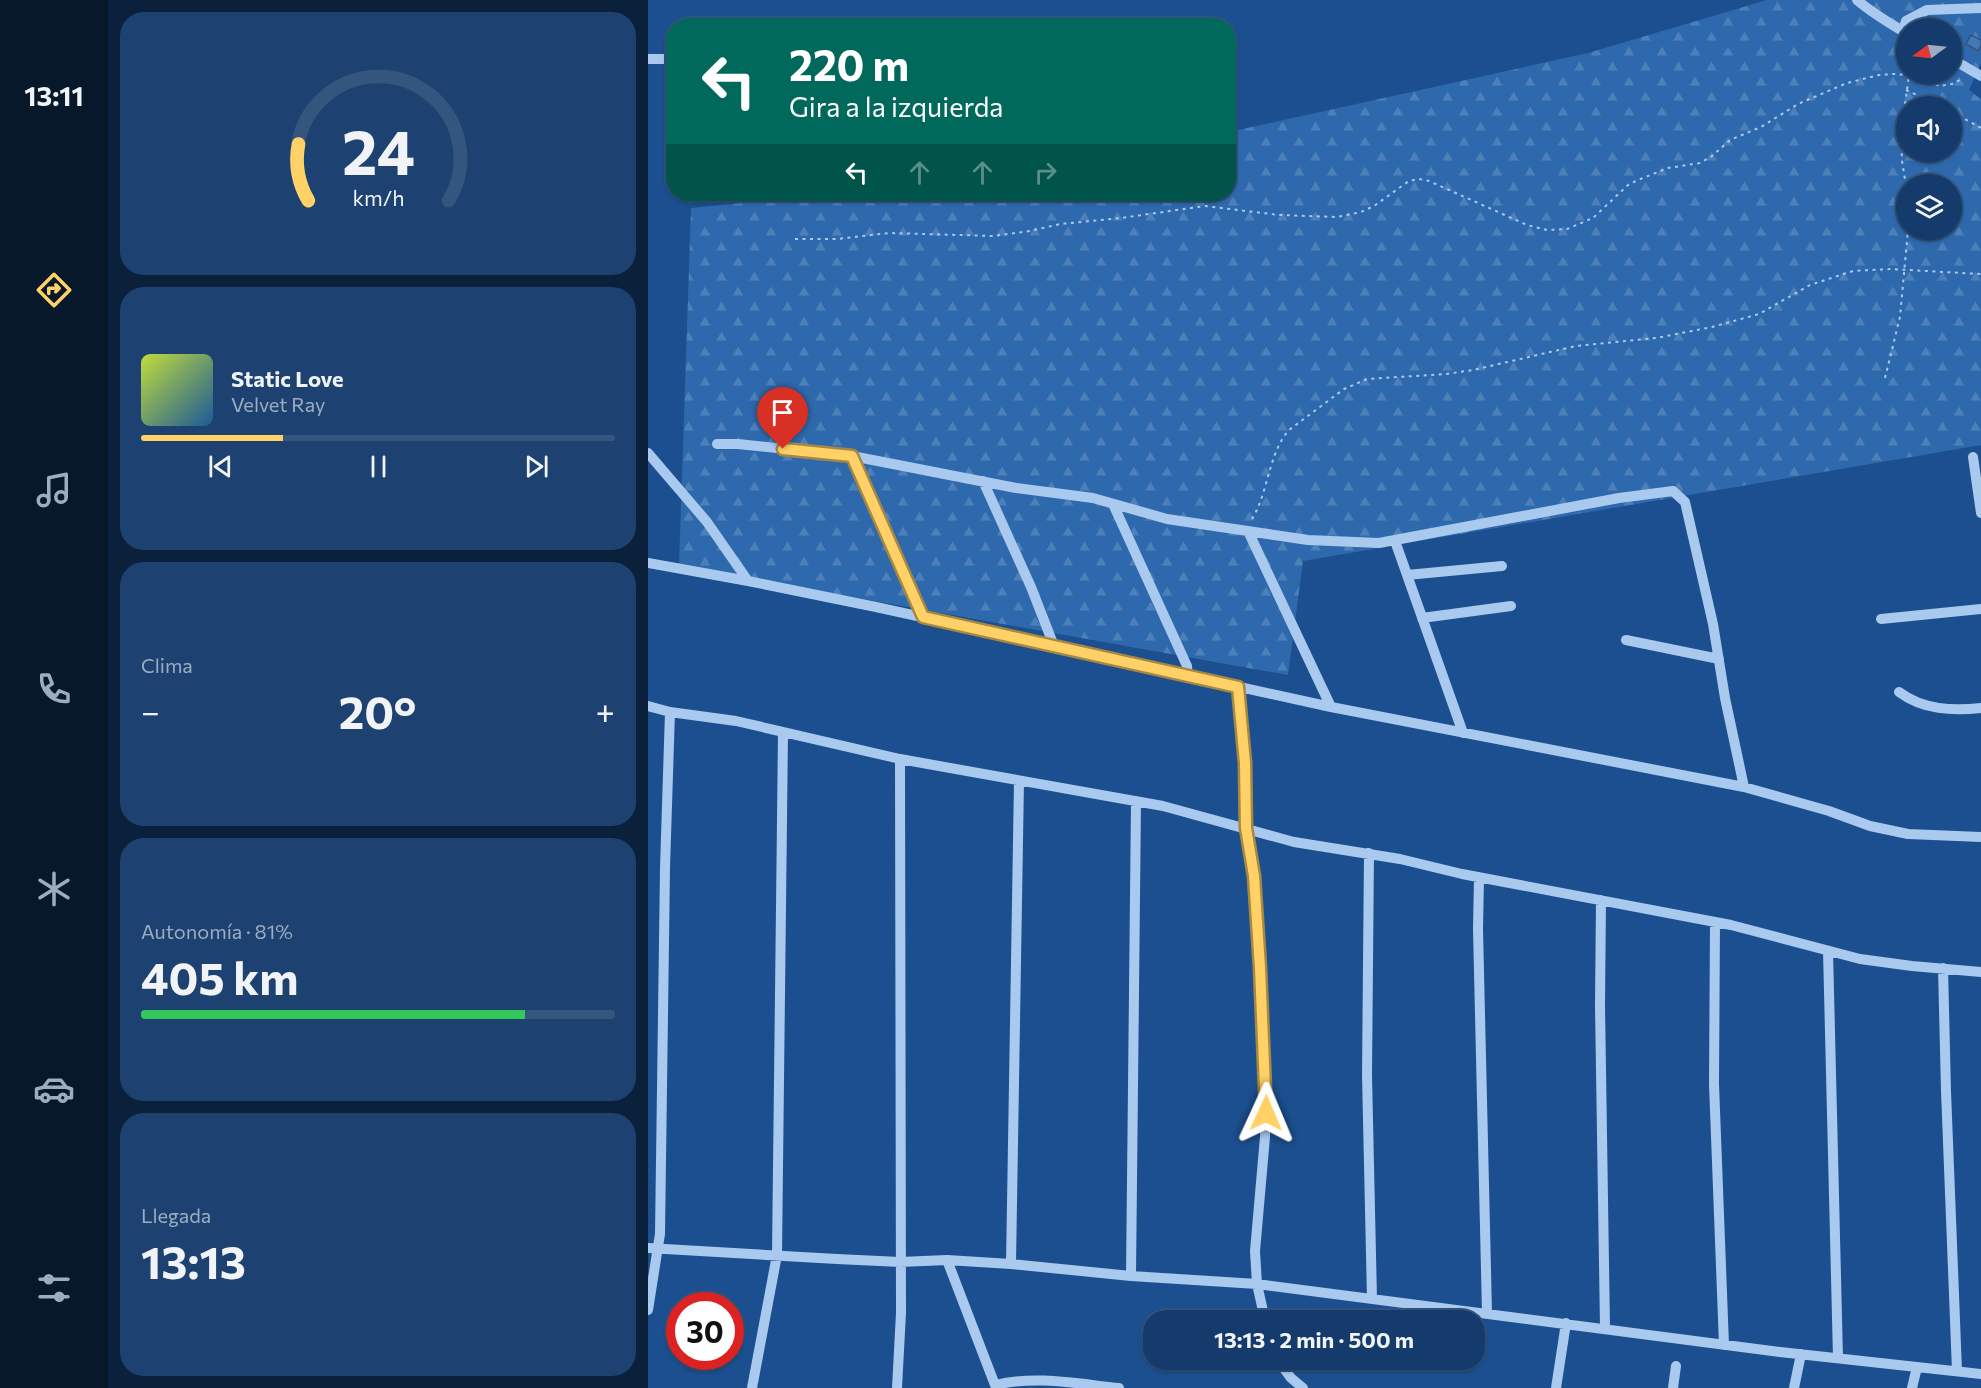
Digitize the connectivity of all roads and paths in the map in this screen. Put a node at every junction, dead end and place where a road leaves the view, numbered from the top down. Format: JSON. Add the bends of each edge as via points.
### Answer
{"nodes":[{"id":1,"x":1857,"y":0,"type":"edge"},
{"id":2,"x":1981,"y":8,"type":"edge"},
{"id":3,"x":1912,"y":18,"type":"edge"},
{"id":4,"x":1896,"y":25,"type":"edge"},
{"id":5,"x":648,"y":59,"type":"edge"},
{"id":6,"x":666,"y":59,"type":"edge"},
{"id":7,"x":1962,"y":65,"type":"edge"},
{"id":8,"x":1896,"y":75,"type":"edge"},
{"id":9,"x":1978,"y":75,"type":"edge"},
{"id":10,"x":1962,"y":80,"type":"edge"},
{"id":11,"x":1907,"y":84,"type":"edge"},
{"id":12,"x":1934,"y":84,"type":"edge"},
{"id":13,"x":1952,"y":84,"type":"edge"},
{"id":14,"x":1906,"y":90,"type":"junction"},
{"id":15,"x":1919,"y":96,"type":"edge"},
{"id":16,"x":1962,"y":118,"type":"edge"},
{"id":17,"x":1981,"y":128,"type":"edge"},
{"id":18,"x":1904,"y":174,"type":"edge"},
{"id":19,"x":795,"y":239,"type":"dead end"},
{"id":20,"x":1907,"y":240,"type":"edge"},
{"id":21,"x":1904,"y":270,"type":"junction"},
{"id":22,"x":1981,"y":274,"type":"edge"},
{"id":23,"x":1885,"y":378,"type":"dead end"},
{"id":24,"x":717,"y":444,"type":"dead end"},
{"id":25,"x":648,"y":453,"type":"edge"},
{"id":26,"x":852,"y":456,"type":"junction"},
{"id":27,"x":1973,"y":457,"type":"dead end"},
{"id":28,"x":983,"y":481,"type":"junction"},
{"id":29,"x":1113,"y":504,"type":"junction"},
{"id":30,"x":1981,"y":513,"type":"edge"},
{"id":31,"x":1248,"y":531,"type":"junction"},
{"id":32,"x":1395,"y":541,"type":"junction"},
{"id":33,"x":648,"y":563,"type":"edge"},
{"id":34,"x":1502,"y":566,"type":"dead end"},
{"id":35,"x":1407,"y":575,"type":"junction"},
{"id":36,"x":748,"y":581,"type":"junction"},
{"id":37,"x":1511,"y":606,"type":"dead end"},
{"id":38,"x":1981,"y":609,"type":"edge"},
{"id":39,"x":923,"y":617,"type":"junction"},
{"id":40,"x":1422,"y":618,"type":"junction"},
{"id":41,"x":1881,"y":619,"type":"dead end"},
{"id":42,"x":1626,"y":640,"type":"dead end"},
{"id":43,"x":1054,"y":646,"type":"junction"},
{"id":44,"x":1719,"y":659,"type":"junction"},
{"id":45,"x":1188,"y":676,"type":"junction"},
{"id":46,"x":1238,"y":687,"type":"junction"},
{"id":47,"x":1899,"y":692,"type":"dead end"},
{"id":48,"x":648,"y":706,"type":"edge"},
{"id":49,"x":1331,"y":707,"type":"junction"},
{"id":50,"x":1981,"y":708,"type":"edge"},
{"id":51,"x":670,"y":712,"type":"junction"},
{"id":52,"x":783,"y":732,"type":"junction"},
{"id":53,"x":1463,"y":733,"type":"junction"},
{"id":54,"x":900,"y":759,"type":"junction"},
{"id":55,"x":1018,"y":781,"type":"junction"},
{"id":56,"x":1744,"y":787,"type":"junction"},
{"id":57,"x":1136,"y":801,"type":"junction"},
{"id":58,"x":1246,"y":828,"type":"junction"},
{"id":59,"x":1981,"y":837,"type":"edge"},
{"id":60,"x":1369,"y":853,"type":"junction"},
{"id":61,"x":1479,"y":877,"type":"junction"},
{"id":62,"x":1601,"y":900,"type":"junction"},
{"id":63,"x":1715,"y":922,"type":"junction"},
{"id":64,"x":1828,"y":951,"type":"junction"},
{"id":65,"x":1943,"y":968,"type":"junction"},
{"id":66,"x":1981,"y":972,"type":"edge"},
{"id":67,"x":654,"y":1248,"type":"edge"},
{"id":68,"x":777,"y":1255,"type":"junction"},
{"id":69,"x":947,"y":1260,"type":"junction"},
{"id":70,"x":900,"y":1262,"type":"junction"},
{"id":71,"x":1011,"y":1264,"type":"junction"},
{"id":72,"x":1131,"y":1276,"type":"junction"},
{"id":73,"x":1257,"y":1284,"type":"junction"},
{"id":74,"x":1372,"y":1299,"type":"junction"},
{"id":75,"x":648,"y":1310,"type":"edge"},
{"id":76,"x":1263,"y":1310,"type":"edge"},
{"id":77,"x":1486,"y":1313,"type":"junction"},
{"id":78,"x":1566,"y":1323,"type":"junction"},
{"id":79,"x":1605,"y":1328,"type":"junction"},
{"id":80,"x":1724,"y":1345,"type":"junction"},
{"id":81,"x":1801,"y":1354,"type":"junction"},
{"id":82,"x":1838,"y":1358,"type":"junction"},
{"id":83,"x":1676,"y":1366,"type":"dead end"},
{"id":84,"x":1917,"y":1367,"type":"junction"},
{"id":85,"x":1284,"y":1370,"type":"edge"},
{"id":86,"x":1958,"y":1371,"type":"junction"},
{"id":87,"x":1981,"y":1374,"type":"edge"},
{"id":88,"x":1295,"y":1386,"type":"edge"},
{"id":89,"x":752,"y":1388,"type":"edge"},
{"id":90,"x":897,"y":1388,"type":"edge"},
{"id":91,"x":1119,"y":1388,"type":"edge"},
{"id":92,"x":1556,"y":1388,"type":"edge"},
{"id":93,"x":1673,"y":1388,"type":"edge"},
{"id":94,"x":1794,"y":1388,"type":"edge"},
{"id":95,"x":1912,"y":1388,"type":"edge"}],
"edges":[{"from":1,"to":4,"type":"street","via":[[1873,14]]},
{"from":2,"to":3,"type":"street","via":[[1927,10]]},
{"from":5,"to":6,"type":"street"},
{"from":7,"to":9,"type":"street"},
{"from":8,"to":19,"type":"path","via":[[1862,78],[1806,101],[1730,140],[1700,163],[1658,171],[1628,185],[1593,218],[1567,229],[1537,228],[1419,179],[1404,183],[1374,206],[1337,217],[1205,206],[993,236],[889,233],[837,240]]},
{"from":9,"to":10,"type":"path"},
{"from":11,"to":14,"type":"path"},
{"from":12,"to":13,"type":"path"},
{"from":14,"to":15,"type":"path"},
{"from":14,"to":18,"type":"path","via":[[1901,134]]},
{"from":16,"to":17,"type":"path"},
{"from":20,"to":21,"type":"path"},
{"from":21,"to":22,"type":"path"},
{"from":21,"to":23,"type":"path","via":[[1900,317]]},
{"from":21,"to":31,"type":"path","via":[[1866,269],[1839,274],[1751,317],[1682,334],[1576,346],[1455,373],[1357,382],[1288,430],[1277,448]]},
{"from":24,"to":26,"type":"street"},
{"from":25,"to":36,"type":"street","via":[[707,522]]},
{"from":26,"to":28,"type":"street"},
{"from":26,"to":39,"type":"street"},
{"from":27,"to":30,"type":"street"},
{"from":28,"to":29,"type":"street"},
{"from":28,"to":43,"type":"street"},
{"from":29,"to":31,"type":"street","via":[[1167,519]]},
{"from":29,"to":45,"type":"street","via":[[1187,666]]},
{"from":31,"to":32,"type":"street","via":[[1308,540]]},
{"from":31,"to":49,"type":"street"},
{"from":32,"to":35,"type":"street"},
{"from":32,"to":44,"type":"street","via":[[1673,491],[1686,502]]},
{"from":33,"to":36,"type":"street"},
{"from":34,"to":35,"type":"street"},
{"from":35,"to":40,"type":"street"},
{"from":36,"to":39,"type":"street"},
{"from":37,"to":40,"type":"street"},
{"from":38,"to":41,"type":"street"},
{"from":39,"to":43,"type":"street"},
{"from":40,"to":53,"type":"street"},
{"from":42,"to":44,"type":"street"},
{"from":43,"to":45,"type":"street"},
{"from":44,"to":56,"type":"street"},
{"from":45,"to":46,"type":"street"},
{"from":46,"to":49,"type":"street"},
{"from":46,"to":58,"type":"street"},
{"from":47,"to":50,"type":"street","via":[[1908,699],[1943,709]]},
{"from":48,"to":51,"type":"street"},
{"from":49,"to":53,"type":"street"},
{"from":51,"to":52,"type":"street"},
{"from":51,"to":67,"type":"street"},
{"from":52,"to":54,"type":"street"},
{"from":52,"to":68,"type":"street"},
{"from":53,"to":56,"type":"street"},
{"from":54,"to":55,"type":"street"},
{"from":54,"to":70,"type":"street"},
{"from":55,"to":57,"type":"street"},
{"from":55,"to":71,"type":"street"},
{"from":56,"to":59,"type":"street","via":[[1898,832]]},
{"from":57,"to":58,"type":"street"},
{"from":57,"to":72,"type":"street"},
{"from":58,"to":60,"type":"street","via":[[1318,847]]},
{"from":58,"to":73,"type":"street","via":[[1254,876],[1266,1090],[1255,1251]]},
{"from":60,"to":61,"type":"street"},
{"from":60,"to":74,"type":"street","via":[[1367,1075]]},
{"from":61,"to":62,"type":"street"},
{"from":61,"to":77,"type":"street"},
{"from":62,"to":63,"type":"street"},
{"from":62,"to":79,"type":"street"},
{"from":63,"to":64,"type":"street"},
{"from":63,"to":80,"type":"street","via":[[1714,1107]]},
{"from":64,"to":65,"type":"street","via":[[1886,963]]},
{"from":64,"to":82,"type":"street"},
{"from":65,"to":66,"type":"street"},
{"from":65,"to":86,"type":"street"},
{"from":67,"to":68,"type":"street"},
{"from":67,"to":75,"type":"street"},
{"from":68,"to":70,"type":"street"},
{"from":68,"to":89,"type":"street"},
{"from":69,"to":70,"type":"street"},
{"from":69,"to":71,"type":"street"},
{"from":69,"to":91,"type":"street","via":[[996,1385],[1041,1380]]},
{"from":70,"to":90,"type":"street"},
{"from":71,"to":72,"type":"street"},
{"from":72,"to":73,"type":"street"},
{"from":73,"to":74,"type":"street"},
{"from":73,"to":76,"type":"street"},
{"from":74,"to":77,"type":"street"},
{"from":77,"to":78,"type":"street"},
{"from":78,"to":79,"type":"street"},
{"from":78,"to":92,"type":"street"},
{"from":79,"to":80,"type":"street"},
{"from":80,"to":81,"type":"street"},
{"from":81,"to":82,"type":"street"},
{"from":81,"to":94,"type":"street"},
{"from":82,"to":84,"type":"street"},
{"from":83,"to":93,"type":"street"},
{"from":84,"to":86,"type":"street"},
{"from":84,"to":95,"type":"street"},
{"from":85,"to":88,"type":"street"},
{"from":86,"to":87,"type":"street"}]}
